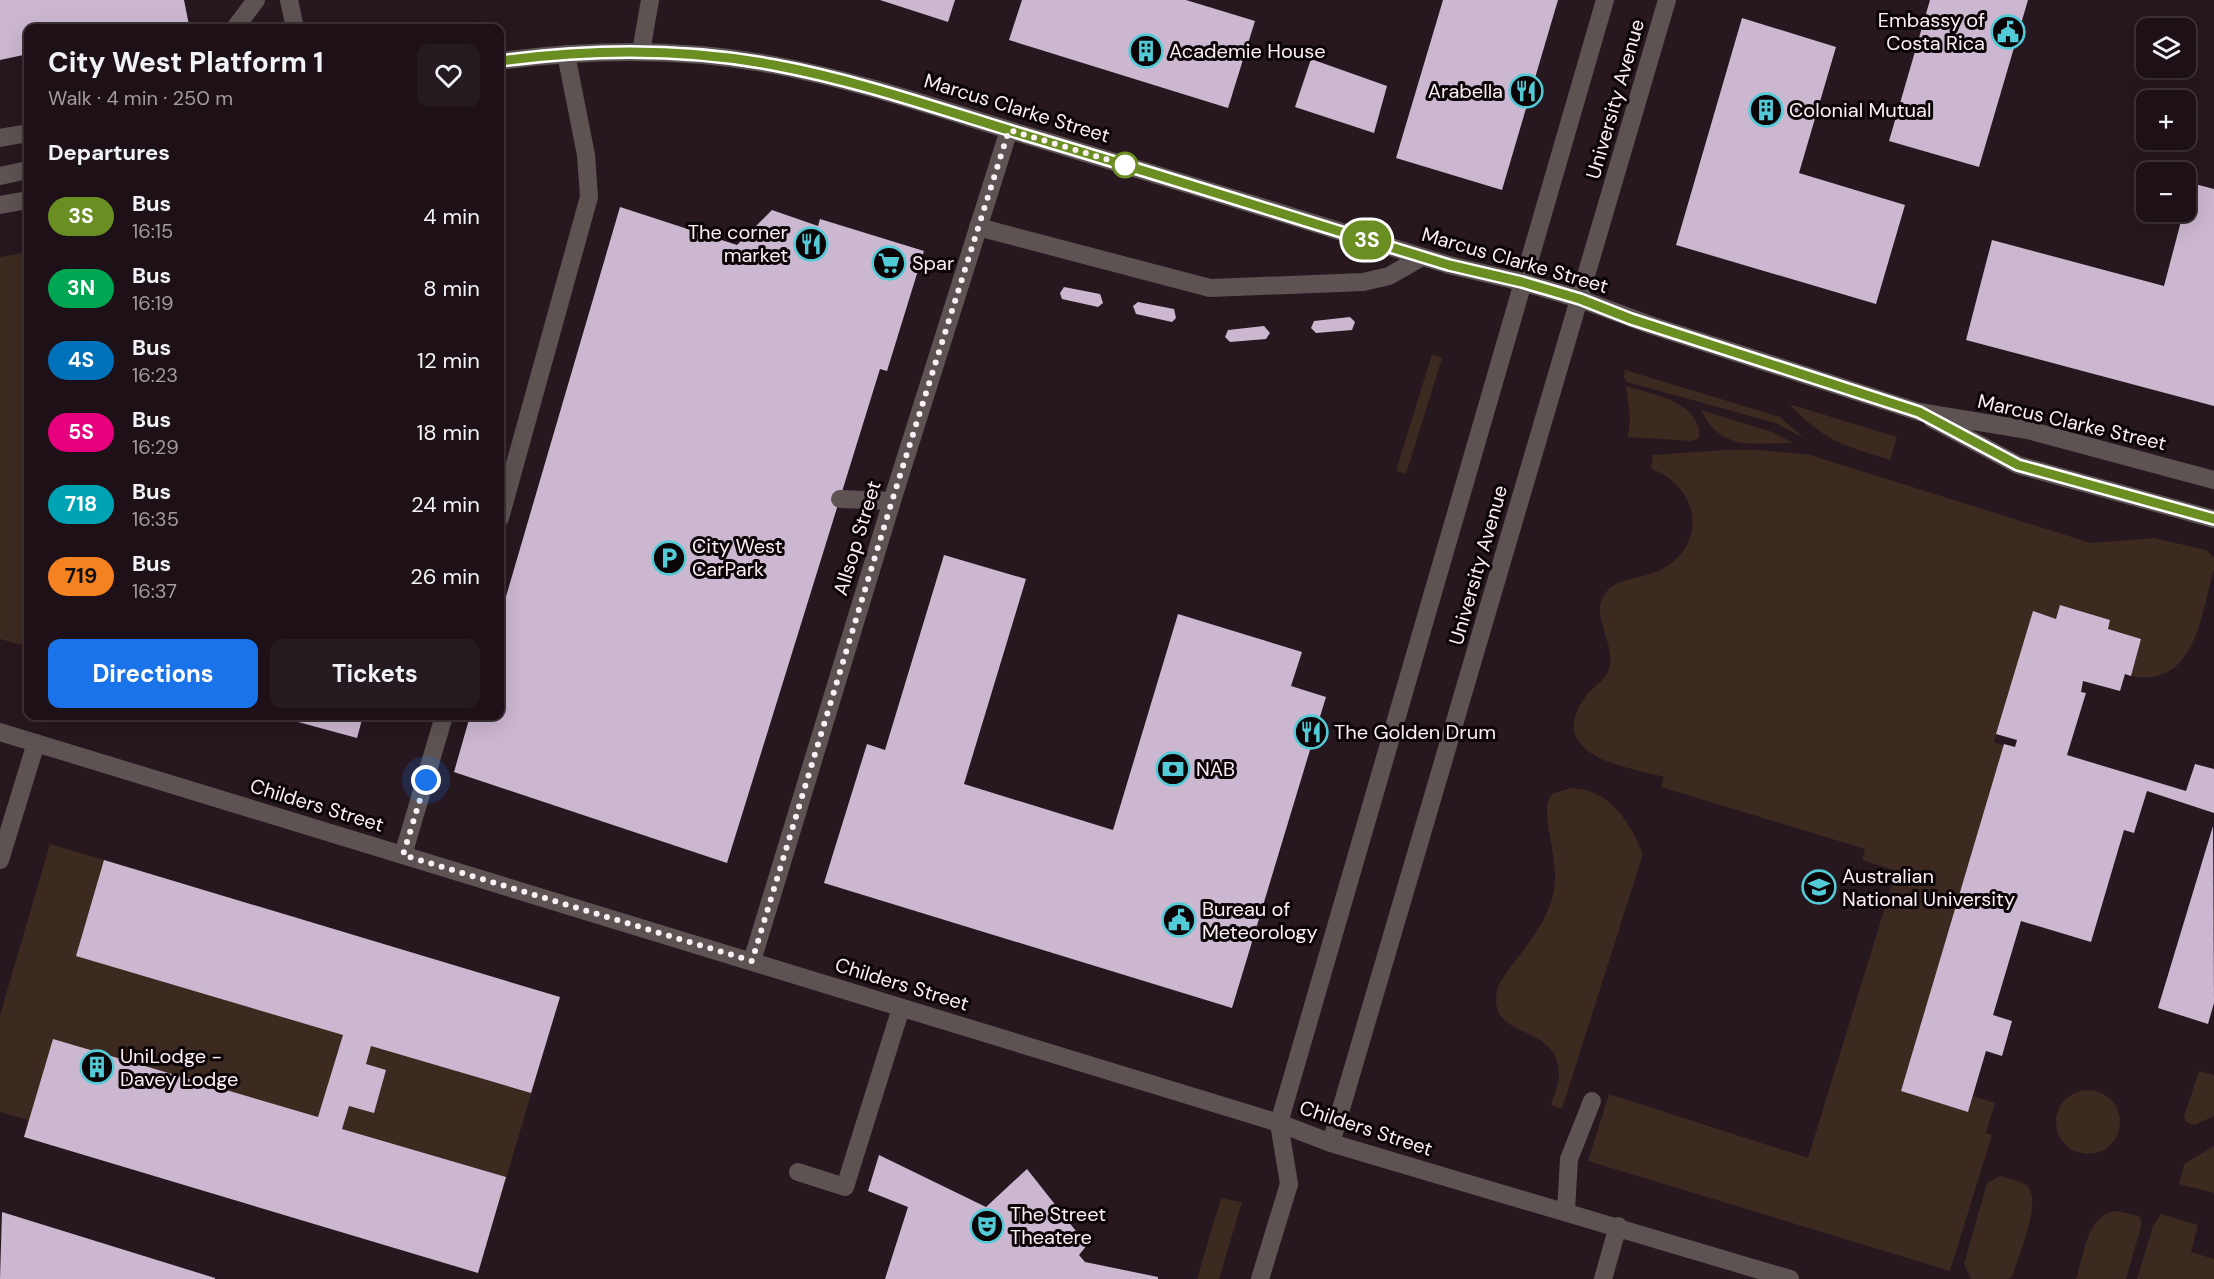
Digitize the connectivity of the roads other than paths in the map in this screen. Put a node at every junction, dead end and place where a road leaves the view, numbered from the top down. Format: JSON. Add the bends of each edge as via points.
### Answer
{"nodes":[{"id":1,"x":256,"y":0,"type":"edge"},
{"id":2,"x":289,"y":0,"type":"edge"},
{"id":3,"x":651,"y":0,"type":"edge"},
{"id":4,"x":1605,"y":0,"type":"edge"},
{"id":5,"x":1667,"y":0,"type":"edge"},
{"id":6,"x":238,"y":24,"type":"edge"},
{"id":7,"x":294,"y":24,"type":"edge"},
{"id":8,"x":641,"y":52,"type":"junction"},
{"id":9,"x":566,"y":54,"type":"junction"},
{"id":10,"x":504,"y":61,"type":"edge"},
{"id":11,"x":1009,"y":130,"type":"junction"},
{"id":12,"x":24,"y":134,"type":"edge"},
{"id":13,"x":0,"y":138,"type":"edge"},
{"id":14,"x":24,"y":171,"type":"edge"},
{"id":15,"x":0,"y":176,"type":"edge"},
{"id":16,"x":24,"y":201,"type":"edge"},
{"id":17,"x":0,"y":206,"type":"edge"},
{"id":18,"x":978,"y":227,"type":"junction"},
{"id":19,"x":1422,"y":257,"type":"junction"},
{"id":20,"x":1522,"y":282,"type":"junction"},
{"id":21,"x":1580,"y":299,"type":"junction"},
{"id":22,"x":1919,"y":412,"type":"junction"},
{"id":23,"x":2214,"y":480,"type":"edge"},
{"id":24,"x":840,"y":499,"type":"dead end"},
{"id":25,"x":892,"y":501,"type":"junction"},
{"id":26,"x":504,"y":504,"type":"edge"},
{"id":27,"x":2214,"y":519,"type":"edge"},
{"id":28,"x":443,"y":720,"type":"edge"},
{"id":29,"x":0,"y":732,"type":"edge"},
{"id":30,"x":36,"y":743,"type":"junction"},
{"id":31,"x":403,"y":855,"type":"junction"},
{"id":32,"x":0,"y":860,"type":"edge"},
{"id":33,"x":752,"y":961,"type":"junction"},
{"id":34,"x":902,"y":1008,"type":"junction"},
{"id":35,"x":1592,"y":1101,"type":"dead end"},
{"id":36,"x":1279,"y":1123,"type":"junction"},
{"id":37,"x":1331,"y":1143,"type":"junction"},
{"id":38,"x":798,"y":1172,"type":"dead end"},
{"id":39,"x":1566,"y":1210,"type":"junction"},
{"id":40,"x":1618,"y":1226,"type":"junction"},
{"id":41,"x":1260,"y":1279,"type":"edge"},
{"id":42,"x":1603,"y":1279,"type":"edge"},
{"id":43,"x":1790,"y":1279,"type":"edge"}],
"edges":[{"from":1,"to":6,"type":"street"},
{"from":2,"to":7,"type":"street"},
{"from":3,"to":8,"type":"street"},
{"from":4,"to":20,"type":"street","name":"University Avenue"},
{"from":5,"to":21,"type":"street","name":"University Avenue"},
{"from":8,"to":9,"type":"street","name":"Marcus Clarke Street"},
{"from":8,"to":11,"type":"street","name":"Marcus Clarke Street","via":[[711,56],[783,67],[879,90]]},
{"from":9,"to":10,"type":"street","name":"Marcus Clarke Street"},
{"from":9,"to":26,"type":"street","via":[[586,155],[589,197]]},
{"from":11,"to":18,"type":"street","name":"Allsop Street"},
{"from":11,"to":19,"type":"street","name":"Marcus Clarke Street"},
{"from":12,"to":13,"type":"street"},
{"from":14,"to":15,"type":"street"},
{"from":16,"to":17,"type":"street"},
{"from":18,"to":19,"type":"street","via":[[1210,288],[1363,282],[1389,276]]},
{"from":18,"to":25,"type":"street","name":"Allsop Street"},
{"from":19,"to":20,"type":"street","name":"Marcus Clarke Street"},
{"from":20,"to":21,"type":"street","name":"Marcus Clarke Street"},
{"from":20,"to":36,"type":"street","name":"University Avenue"},
{"from":21,"to":22,"type":"street","name":"Marcus Clarke Street"},
{"from":21,"to":37,"type":"street","name":"University Avenue"},
{"from":22,"to":23,"type":"street","name":"Marcus Clarke Street","via":[[2028,430]]},
{"from":22,"to":27,"type":"street","name":"Marcus Clarke Street","via":[[2018,465]]},
{"from":24,"to":25,"type":"street"},
{"from":25,"to":33,"type":"street","name":"Allsop Street"},
{"from":28,"to":31,"type":"street"},
{"from":29,"to":30,"type":"street","name":"Childers Street"},
{"from":30,"to":31,"type":"street","name":"Childers Street"},
{"from":30,"to":32,"type":"street"},
{"from":31,"to":33,"type":"street","name":"Childers Street"},
{"from":33,"to":34,"type":"street","name":"Childers Street"},
{"from":34,"to":36,"type":"street","name":"Childers Street"},
{"from":34,"to":38,"type":"street","via":[[845,1187]]},
{"from":35,"to":39,"type":"street","via":[[1569,1159]]},
{"from":36,"to":37,"type":"street","name":"Childers Street"},
{"from":36,"to":41,"type":"street","via":[[1289,1184]]},
{"from":37,"to":39,"type":"street","name":"Childers Street"},
{"from":39,"to":40,"type":"street","name":"Childers Street"},
{"from":40,"to":42,"type":"street"},
{"from":40,"to":43,"type":"street","name":"Childers Street"}]}
